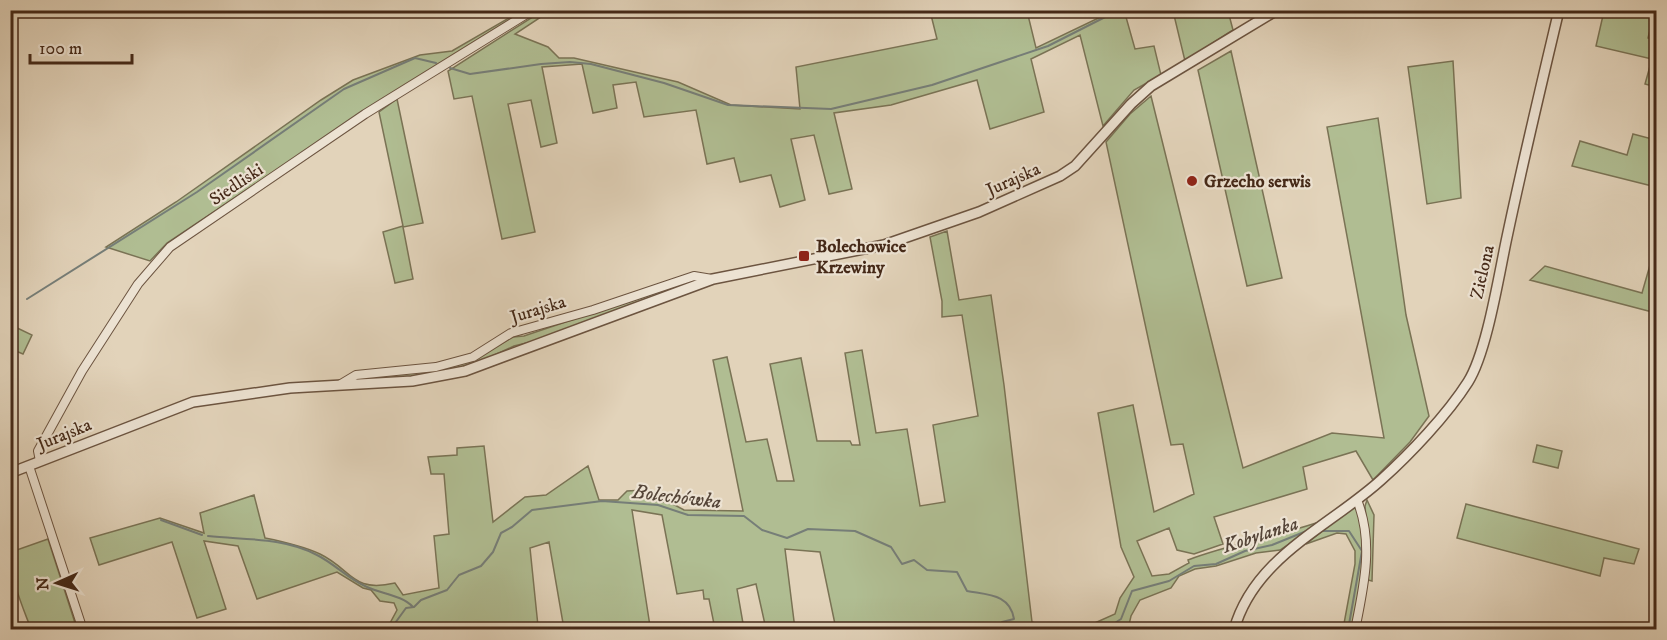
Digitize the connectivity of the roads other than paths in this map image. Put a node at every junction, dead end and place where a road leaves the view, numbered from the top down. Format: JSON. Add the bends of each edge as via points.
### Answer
{"nodes":[{"id":1,"x":533,"y":10,"type":"edge"},
{"id":2,"x":1277,"y":10,"type":"edge"},
{"id":3,"x":1559,"y":10,"type":"edge"},
{"id":4,"x":713,"y":279,"type":"junction"},
{"id":5,"x":341,"y":384,"type":"junction"},
{"id":6,"x":40,"y":461,"type":"junction"},
{"id":7,"x":29,"y":466,"type":"junction"},
{"id":8,"x":10,"y":474,"type":"edge"},
{"id":9,"x":1357,"y":500,"type":"junction"},
{"id":10,"x":82,"y":630,"type":"edge"},
{"id":11,"x":1234,"y":630,"type":"edge"},
{"id":12,"x":1355,"y":630,"type":"edge"}],
"edges":[{"from":1,"to":6,"type":"street","name":"Siedliski","via":[[365,114],[170,247],[138,284],[82,371],[38,451]]},
{"from":2,"to":4,"type":"street","name":"Jurajska","via":[[1151,86],[1089,154],[1060,176],[978,212],[899,240]]},
{"from":3,"to":9,"type":"street","name":"Zielona","via":[[1474,368],[1457,398],[1426,433]]},
{"from":4,"to":5,"type":"street","name":"Jurajska","via":[[465,372],[412,381]]},
{"from":4,"to":5,"type":"street","name":"Jurajska","via":[[694,276],[511,333],[473,357],[436,367],[356,375]]},
{"from":5,"to":6,"type":"street","name":"Jurajska","via":[[194,402]]},
{"from":6,"to":7,"type":"street","name":"Jurajska"},
{"from":7,"to":8,"type":"street","name":"Jurajska"},
{"from":7,"to":10,"type":"street"},
{"from":9,"to":11,"type":"street","name":"Zielona","via":[[1275,560],[1251,591]]},
{"from":9,"to":12,"type":"street","via":[[1367,553]]}]}
